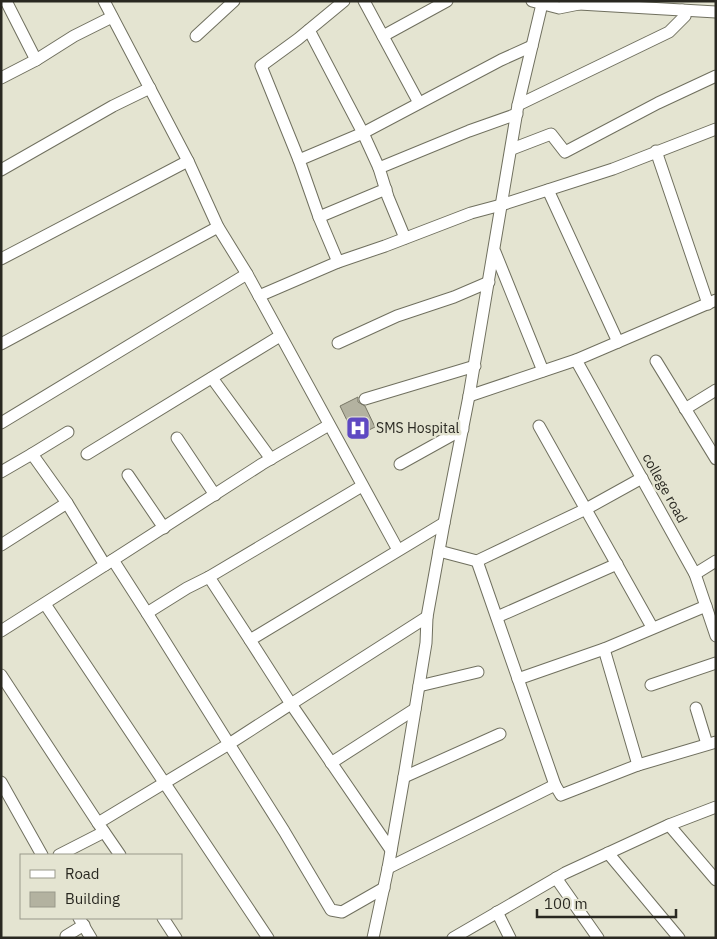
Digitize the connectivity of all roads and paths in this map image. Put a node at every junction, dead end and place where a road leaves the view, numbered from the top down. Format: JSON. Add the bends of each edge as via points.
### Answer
{"nodes":[{"id":1,"x":6,"y":1,"type":"edge"},
{"id":2,"x":104,"y":1,"type":"edge"},
{"id":3,"x":234,"y":1,"type":"edge"},
{"id":4,"x":344,"y":1,"type":"edge"},
{"id":5,"x":364,"y":1,"type":"edge"},
{"id":6,"x":447,"y":1,"type":"edge"},
{"id":7,"x":537,"y":2,"type":"edge"},
{"id":8,"x":579,"y":3,"type":"edge"},
{"id":9,"x":682,"y":10,"type":"junction"},
{"id":10,"x":716,"y":12,"type":"edge"},
{"id":11,"x":112,"y":17,"type":"junction"},
{"id":12,"x":309,"y":30,"type":"junction"},
{"id":13,"x":196,"y":36,"type":"dead end"},
{"id":14,"x":383,"y":36,"type":"junction"},
{"id":15,"x":532,"y":46,"type":"junction"},
{"id":16,"x":36,"y":60,"type":"junction"},
{"id":17,"x":716,"y":76,"type":"edge"},
{"id":18,"x":1,"y":78,"type":"edge"},
{"id":19,"x":150,"y":88,"type":"junction"},
{"id":20,"x":419,"y":103,"type":"junction"},
{"id":21,"x":518,"y":109,"type":"junction"},
{"id":22,"x":716,"y":129,"type":"edge"},
{"id":23,"x":363,"y":133,"type":"junction"},
{"id":24,"x":512,"y":149,"type":"junction"},
{"id":25,"x":656,"y":151,"type":"junction"},
{"id":26,"x":299,"y":160,"type":"junction"},
{"id":27,"x":188,"y":161,"type":"junction"},
{"id":28,"x":379,"y":168,"type":"junction"},
{"id":29,"x":1,"y":170,"type":"edge"},
{"id":30,"x":386,"y":189,"type":"junction"},
{"id":31,"x":548,"y":190,"type":"junction"},
{"id":32,"x":501,"y":205,"type":"junction"},
{"id":33,"x":319,"y":217,"type":"junction"},
{"id":34,"x":218,"y":227,"type":"junction"},
{"id":35,"x":405,"y":238,"type":"junction"},
{"id":36,"x":495,"y":251,"type":"junction"},
{"id":37,"x":1,"y":259,"type":"edge"},
{"id":38,"x":338,"y":262,"type":"junction"},
{"id":39,"x":246,"y":274,"type":"junction"},
{"id":40,"x":489,"y":282,"type":"junction"},
{"id":41,"x":259,"y":296,"type":"junction"},
{"id":42,"x":712,"y":302,"type":"edge"},
{"id":43,"x":280,"y":336,"type":"junction"},
{"id":44,"x":618,"y":342,"type":"junction"},
{"id":45,"x":338,"y":343,"type":"dead end"},
{"id":46,"x":1,"y":344,"type":"edge"},
{"id":47,"x":576,"y":360,"type":"junction"},
{"id":48,"x":656,"y":361,"type":"dead end"},
{"id":49,"x":475,"y":366,"type":"junction"},
{"id":50,"x":543,"y":371,"type":"junction"},
{"id":51,"x":212,"y":378,"type":"junction"},
{"id":52,"x":716,"y":390,"type":"edge"},
{"id":53,"x":469,"y":396,"type":"junction"},
{"id":54,"x":365,"y":399,"type":"dead end"},
{"id":55,"x":685,"y":409,"type":"junction"},
{"id":56,"x":1,"y":423,"type":"edge"},
{"id":57,"x":329,"y":425,"type":"junction"},
{"id":58,"x":539,"y":426,"type":"dead end"},
{"id":59,"x":463,"y":429,"type":"junction"},
{"id":60,"x":68,"y":432,"type":"dead end"},
{"id":61,"x":178,"y":438,"type":"dead end"},
{"id":62,"x":32,"y":454,"type":"junction"},
{"id":63,"x":87,"y":454,"type":"dead end"},
{"id":64,"x":716,"y":459,"type":"edge"},
{"id":65,"x":271,"y":460,"type":"junction"},
{"id":66,"x":400,"y":464,"type":"dead end"},
{"id":67,"x":1,"y":472,"type":"edge"},
{"id":68,"x":128,"y":475,"type":"dead end"},
{"id":69,"x":642,"y":478,"type":"junction"},
{"id":70,"x":362,"y":486,"type":"junction"},
{"id":71,"x":216,"y":495,"type":"junction"},
{"id":72,"x":67,"y":503,"type":"junction"},
{"id":73,"x":586,"y":509,"type":"junction"},
{"id":74,"x":444,"y":523,"type":"junction"},
{"id":75,"x":164,"y":528,"type":"junction"},
{"id":76,"x":1,"y":545,"type":"edge"},
{"id":77,"x":398,"y":550,"type":"junction"},
{"id":78,"x":439,"y":551,"type":"junction"},
{"id":79,"x":477,"y":561,"type":"junction"},
{"id":80,"x":716,"y":561,"type":"edge"},
{"id":81,"x":109,"y":562,"type":"junction"},
{"id":82,"x":617,"y":564,"type":"junction"},
{"id":83,"x":695,"y":574,"type":"junction"},
{"id":84,"x":209,"y":577,"type":"junction"},
{"id":85,"x":45,"y":604,"type":"junction"},
{"id":86,"x":706,"y":606,"type":"junction"},
{"id":87,"x":147,"y":613,"type":"junction"},
{"id":88,"x":427,"y":617,"type":"junction"},
{"id":89,"x":497,"y":617,"type":"junction"},
{"id":90,"x":652,"y":627,"type":"junction"},
{"id":91,"x":1,"y":631,"type":"edge"},
{"id":92,"x":716,"y":636,"type":"edge"},
{"id":93,"x":250,"y":640,"type":"junction"},
{"id":94,"x":604,"y":649,"type":"junction"},
{"id":95,"x":716,"y":663,"type":"edge"},
{"id":96,"x":478,"y":672,"type":"dead end"},
{"id":97,"x":1,"y":675,"type":"edge"},
{"id":98,"x":518,"y":679,"type":"junction"},
{"id":99,"x":651,"y":685,"type":"dead end"},
{"id":100,"x":419,"y":686,"type":"junction"},
{"id":101,"x":290,"y":704,"type":"junction"},
{"id":102,"x":696,"y":708,"type":"dead end"},
{"id":103,"x":415,"y":709,"type":"junction"},
{"id":104,"x":500,"y":734,"type":"dead end"},
{"id":105,"x":711,"y":743,"type":"edge"},
{"id":106,"x":229,"y":744,"type":"junction"},
{"id":107,"x":331,"y":763,"type":"junction"},
{"id":108,"x":638,"y":765,"type":"junction"},
{"id":109,"x":404,"y":777,"type":"junction"},
{"id":110,"x":1,"y":782,"type":"edge"},
{"id":111,"x":165,"y":784,"type":"junction"},
{"id":112,"x":555,"y":785,"type":"junction"},
{"id":113,"x":6,"y":802,"type":"edge"},
{"id":114,"x":716,"y":807,"type":"edge"},
{"id":115,"x":669,"y":825,"type":"junction"},
{"id":116,"x":101,"y":827,"type":"junction"},
{"id":117,"x":391,"y":850,"type":"junction"},
{"id":118,"x":608,"y":853,"type":"junction"},
{"id":119,"x":41,"y":854,"type":"edge"},
{"id":120,"x":60,"y":854,"type":"edge"},
{"id":121,"x":119,"y":854,"type":"edge"},
{"id":122,"x":388,"y":868,"type":"junction"},
{"id":123,"x":556,"y":878,"type":"junction"},
{"id":124,"x":716,"y":880,"type":"edge"},
{"id":125,"x":384,"y":888,"type":"junction"},
{"id":126,"x":497,"y":912,"type":"junction"},
{"id":127,"x":163,"y":919,"type":"edge"},
{"id":128,"x":81,"y":922,"type":"edge"},
{"id":129,"x":66,"y":936,"type":"dead end"},
{"id":130,"x":594,"y":937,"type":"edge"},
{"id":131,"x":91,"y":938,"type":"edge"},
{"id":132,"x":176,"y":938,"type":"edge"},
{"id":133,"x":268,"y":938,"type":"edge"},
{"id":134,"x":373,"y":938,"type":"edge"},
{"id":135,"x":453,"y":938,"type":"edge"},
{"id":136,"x":510,"y":938,"type":"edge"},
{"id":137,"x":680,"y":938,"type":"edge"}],
"edges":[{"from":1,"to":16,"type":"street"},
{"from":2,"to":11,"type":"street"},
{"from":3,"to":13,"type":"street"},
{"from":4,"to":12,"type":"street"},
{"from":5,"to":14,"type":"street"},
{"from":6,"to":14,"type":"street"},
{"from":7,"to":8,"type":"street","via":[[559,8]]},
{"from":7,"to":15,"type":"street"},
{"from":8,"to":9,"type":"street"},
{"from":9,"to":10,"type":"street"},
{"from":9,"to":21,"type":"street","via":[[684,16],[669,32]]},
{"from":11,"to":16,"type":"street"},
{"from":11,"to":19,"type":"street"},
{"from":12,"to":23,"type":"street"},
{"from":12,"to":26,"type":"street","via":[[261,66]]},
{"from":14,"to":20,"type":"street"},
{"from":15,"to":20,"type":"street"},
{"from":15,"to":21,"type":"street"},
{"from":16,"to":18,"type":"street"},
{"from":17,"to":24,"type":"street","via":[[565,152],[551,134]]},
{"from":19,"to":27,"type":"street"},
{"from":19,"to":29,"type":"street"},
{"from":20,"to":23,"type":"street"},
{"from":21,"to":24,"type":"street"},
{"from":21,"to":28,"type":"street"},
{"from":22,"to":25,"type":"street"},
{"from":23,"to":26,"type":"street"},
{"from":23,"to":28,"type":"street"},
{"from":24,"to":32,"type":"street"},
{"from":25,"to":31,"type":"street"},
{"from":25,"to":42,"type":"street"},
{"from":26,"to":33,"type":"street"},
{"from":27,"to":34,"type":"street"},
{"from":27,"to":37,"type":"street"},
{"from":28,"to":30,"type":"street"},
{"from":30,"to":33,"type":"street"},
{"from":30,"to":35,"type":"street"},
{"from":31,"to":32,"type":"street"},
{"from":31,"to":44,"type":"street"},
{"from":32,"to":35,"type":"street"},
{"from":32,"to":36,"type":"street"},
{"from":33,"to":38,"type":"street"},
{"from":34,"to":39,"type":"street"},
{"from":34,"to":46,"type":"street"},
{"from":35,"to":38,"type":"street"},
{"from":36,"to":40,"type":"street"},
{"from":36,"to":50,"type":"street"},
{"from":38,"to":41,"type":"street"},
{"from":39,"to":41,"type":"street"},
{"from":39,"to":56,"type":"street"},
{"from":40,"to":45,"type":"street","via":[[397,316]]},
{"from":40,"to":49,"type":"street"},
{"from":41,"to":43,"type":"street"},
{"from":42,"to":44,"type":"street"},
{"from":43,"to":51,"type":"street"},
{"from":43,"to":57,"type":"street"},
{"from":44,"to":47,"type":"street"},
{"from":47,"to":50,"type":"street"},
{"from":47,"to":69,"type":"street","name":"college road"},
{"from":48,"to":55,"type":"street"},
{"from":49,"to":53,"type":"street"},
{"from":49,"to":54,"type":"street"},
{"from":50,"to":53,"type":"street"},
{"from":51,"to":63,"type":"street"},
{"from":51,"to":65,"type":"street"},
{"from":52,"to":55,"type":"street"},
{"from":53,"to":59,"type":"street"},
{"from":55,"to":64,"type":"street"},
{"from":57,"to":65,"type":"street"},
{"from":57,"to":70,"type":"street"},
{"from":58,"to":73,"type":"street"},
{"from":59,"to":66,"type":"street"},
{"from":59,"to":74,"type":"street"},
{"from":60,"to":62,"type":"street"},
{"from":61,"to":71,"type":"street"},
{"from":62,"to":67,"type":"street"},
{"from":62,"to":72,"type":"street"},
{"from":65,"to":71,"type":"street"},
{"from":68,"to":75,"type":"street"},
{"from":69,"to":73,"type":"street"},
{"from":69,"to":83,"type":"street","name":"college road"},
{"from":70,"to":77,"type":"street"},
{"from":70,"to":84,"type":"street"},
{"from":71,"to":75,"type":"street"},
{"from":72,"to":76,"type":"street"},
{"from":72,"to":81,"type":"street"},
{"from":73,"to":79,"type":"street"},
{"from":73,"to":82,"type":"street"},
{"from":74,"to":77,"type":"street"},
{"from":74,"to":78,"type":"street"},
{"from":75,"to":81,"type":"street"},
{"from":77,"to":93,"type":"street"},
{"from":78,"to":79,"type":"street"},
{"from":78,"to":88,"type":"street"},
{"from":79,"to":89,"type":"street"},
{"from":80,"to":83,"type":"street"},
{"from":81,"to":85,"type":"street"},
{"from":81,"to":87,"type":"street"},
{"from":82,"to":89,"type":"street"},
{"from":82,"to":90,"type":"street"},
{"from":83,"to":86,"type":"street","name":"college road"},
{"from":84,"to":87,"type":"street"},
{"from":84,"to":93,"type":"street"},
{"from":85,"to":91,"type":"street"},
{"from":85,"to":111,"type":"street"},
{"from":86,"to":90,"type":"street"},
{"from":86,"to":92,"type":"street","name":"college road"},
{"from":87,"to":106,"type":"street"},
{"from":88,"to":100,"type":"street"},
{"from":88,"to":101,"type":"street"},
{"from":89,"to":98,"type":"street"},
{"from":90,"to":94,"type":"street"},
{"from":93,"to":101,"type":"street"},
{"from":94,"to":98,"type":"street"},
{"from":94,"to":108,"type":"street"},
{"from":95,"to":99,"type":"street"},
{"from":96,"to":100,"type":"street"},
{"from":97,"to":116,"type":"street"},
{"from":98,"to":112,"type":"street"},
{"from":100,"to":103,"type":"street"},
{"from":101,"to":106,"type":"street"},
{"from":101,"to":107,"type":"street"},
{"from":102,"to":105,"type":"street"},
{"from":103,"to":107,"type":"street"},
{"from":103,"to":109,"type":"street"},
{"from":104,"to":109,"type":"street"},
{"from":105,"to":108,"type":"street"},
{"from":106,"to":111,"type":"street"},
{"from":106,"to":125,"type":"street","via":[[331,910],[342,912]]},
{"from":107,"to":117,"type":"street"},
{"from":108,"to":112,"type":"street","via":[[561,795]]},
{"from":109,"to":117,"type":"street"},
{"from":110,"to":113,"type":"street"},
{"from":111,"to":116,"type":"street"},
{"from":111,"to":133,"type":"street"},
{"from":112,"to":122,"type":"street"},
{"from":113,"to":119,"type":"street"},
{"from":114,"to":115,"type":"street"},
{"from":115,"to":118,"type":"street"},
{"from":115,"to":124,"type":"street"},
{"from":116,"to":120,"type":"street"},
{"from":116,"to":121,"type":"street"},
{"from":117,"to":122,"type":"street"},
{"from":118,"to":123,"type":"street"},
{"from":118,"to":137,"type":"street"},
{"from":122,"to":125,"type":"street"},
{"from":123,"to":126,"type":"street"},
{"from":123,"to":130,"type":"street"},
{"from":125,"to":134,"type":"street"},
{"from":126,"to":135,"type":"street"},
{"from":126,"to":136,"type":"street"},
{"from":127,"to":132,"type":"street"},
{"from":128,"to":129,"type":"street"},
{"from":128,"to":131,"type":"street"}]}
